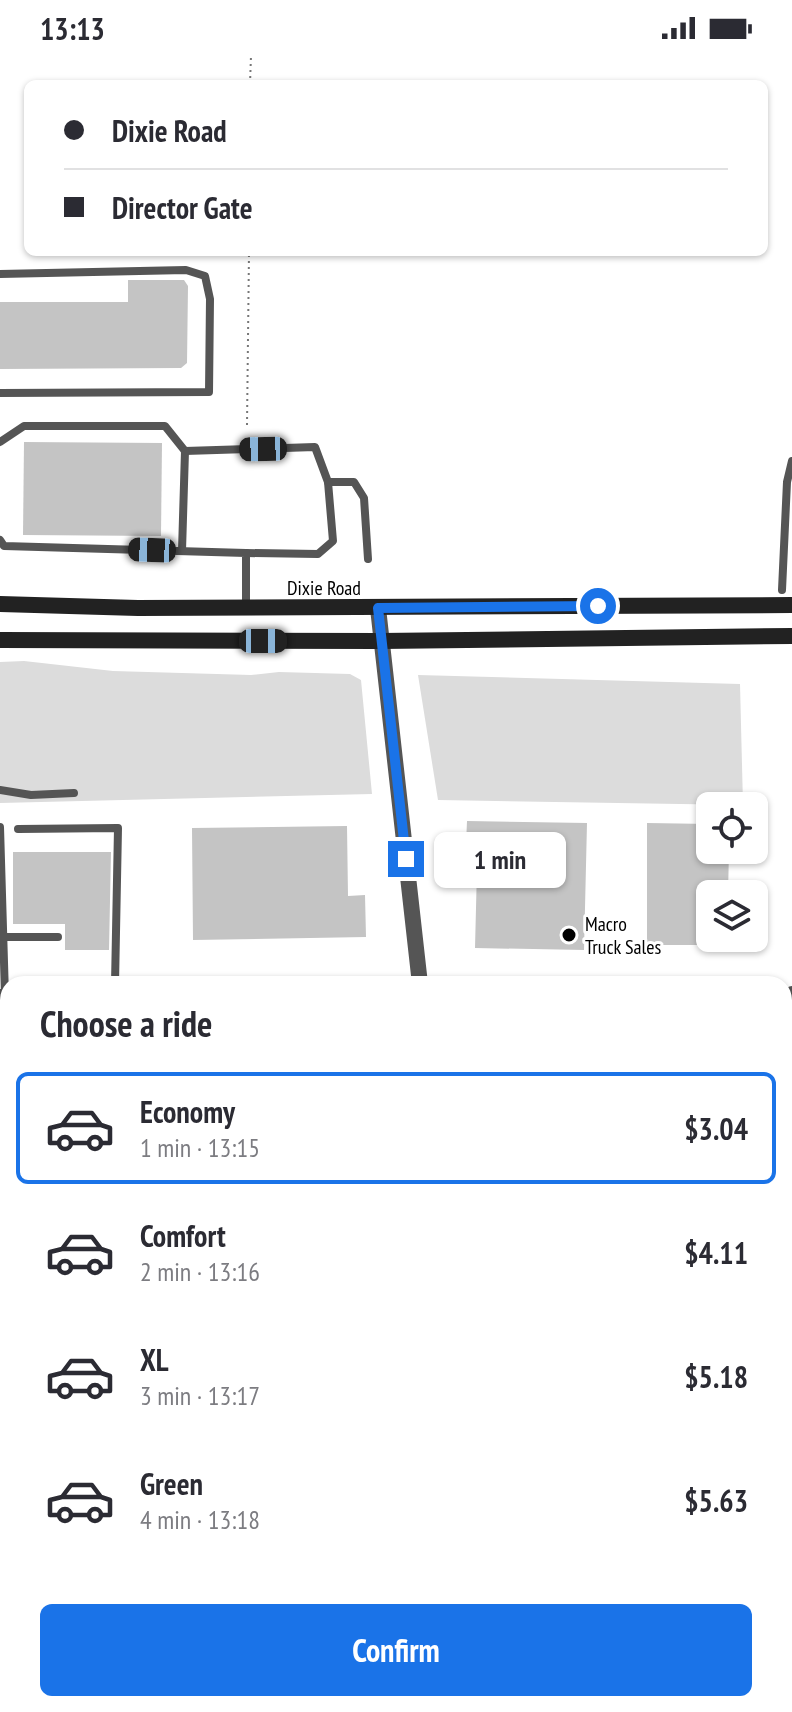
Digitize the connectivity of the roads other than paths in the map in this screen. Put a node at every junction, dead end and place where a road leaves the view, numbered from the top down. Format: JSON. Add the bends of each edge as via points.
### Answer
{"nodes":[{"id":1,"x":0,"y":274,"type":"edge"},
{"id":2,"x":0,"y":393,"type":"edge"},
{"id":3,"x":0,"y":442,"type":"edge"},
{"id":4,"x":185,"y":451,"type":"junction"},
{"id":5,"x":792,"y":461,"type":"edge"},
{"id":6,"x":328,"y":482,"type":"junction"},
{"id":7,"x":0,"y":540,"type":"edge"},
{"id":8,"x":182,"y":551,"type":"junction"},
{"id":9,"x":246,"y":553,"type":"junction"},
{"id":10,"x":368,"y":559,"type":"dead end"},
{"id":11,"x":782,"y":590,"type":"dead end"},
{"id":12,"x":0,"y":604,"type":"edge"},
{"id":13,"x":792,"y":605,"type":"edge"},
{"id":14,"x":246,"y":608,"type":"junction"},
{"id":15,"x":378,"y":608,"type":"junction"},
{"id":16,"x":792,"y":636,"type":"edge"},
{"id":17,"x":0,"y":640,"type":"edge"},
{"id":18,"x":381,"y":641,"type":"junction"},
{"id":19,"x":0,"y":790,"type":"edge"},
{"id":20,"x":74,"y":793,"type":"dead end"},
{"id":21,"x":0,"y":827,"type":"edge"},
{"id":22,"x":18,"y":829,"type":"dead end"},
{"id":23,"x":2,"y":937,"type":"edge"},
{"id":24,"x":58,"y":937,"type":"dead end"},
{"id":25,"x":3,"y":976,"type":"edge"},
{"id":26,"x":115,"y":976,"type":"edge"},
{"id":27,"x":419,"y":976,"type":"edge"}],
"edges":[{"from":1,"to":2,"type":"lane","via":[[186,270],[205,276],[210,299],[209,392]]},
{"from":3,"to":4,"type":"lane","via":[[24,426],[165,426]]},
{"from":4,"to":6,"type":"lane","via":[[315,447]]},
{"from":4,"to":8,"type":"lane"},
{"from":5,"to":11,"type":"lane"},
{"from":6,"to":9,"type":"lane","via":[[333,541],[318,554]]},
{"from":6,"to":10,"type":"lane","via":[[354,482],[364,498]]},
{"from":7,"to":8,"type":"lane","via":[[4,546]]},
{"from":8,"to":9,"type":"lane"},
{"from":9,"to":14,"type":"lane"},
{"from":12,"to":14,"type":"main road","name":"Dixie Road"},
{"from":13,"to":15,"type":"main road","name":"Dixie Road"},
{"from":14,"to":15,"type":"main road","name":"Dixie Road"},
{"from":15,"to":18,"type":"street"},
{"from":16,"to":18,"type":"main road"},
{"from":17,"to":18,"type":"main road"},
{"from":18,"to":27,"type":"street"},
{"from":19,"to":20,"type":"lane"},
{"from":21,"to":23,"type":"lane"},
{"from":22,"to":26,"type":"lane","via":[[118,828]]},
{"from":23,"to":24,"type":"lane"},
{"from":23,"to":25,"type":"lane"}]}
